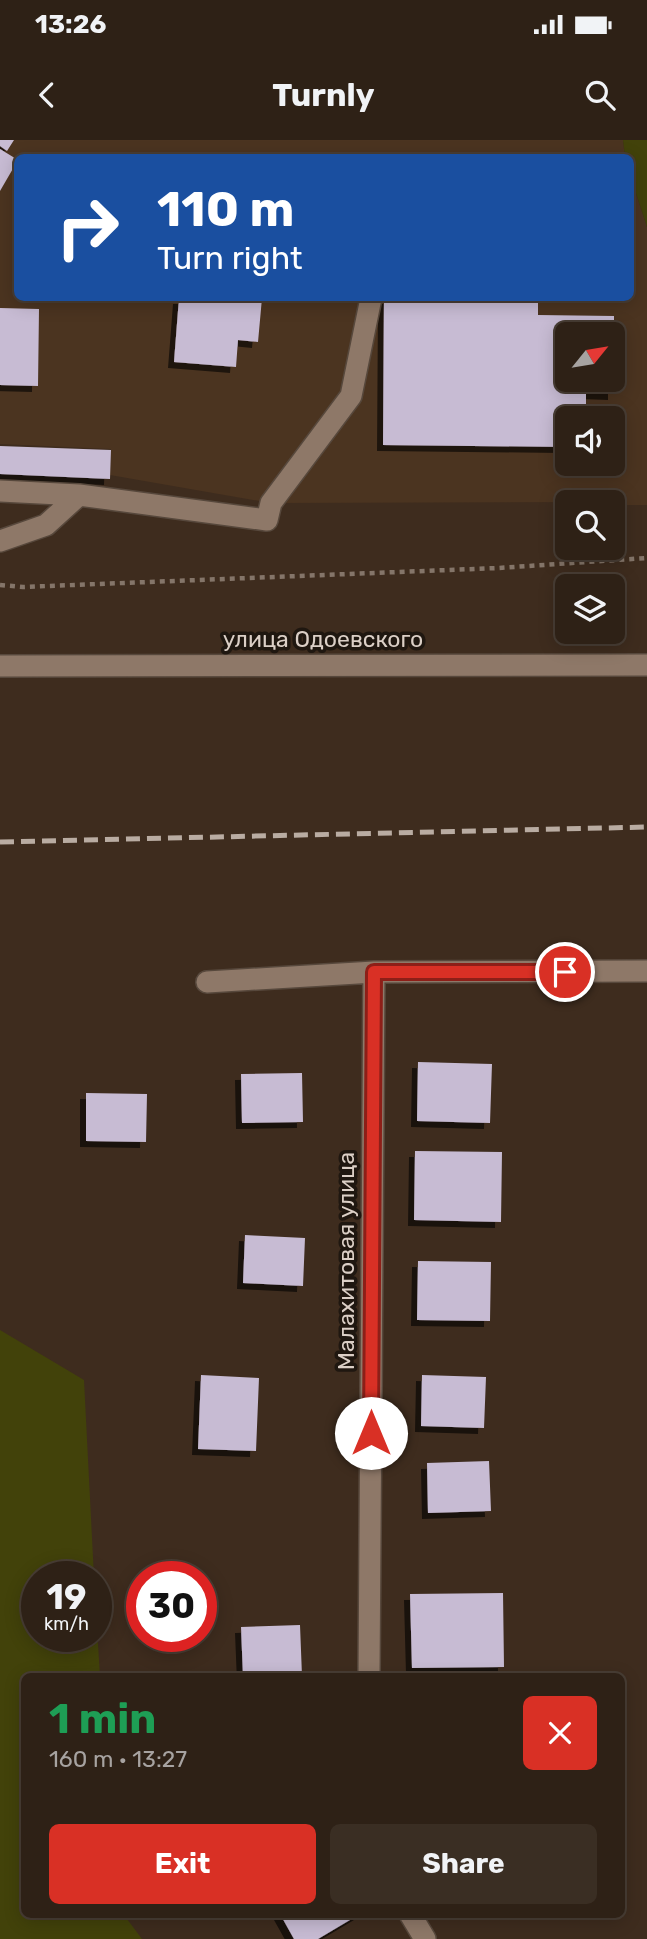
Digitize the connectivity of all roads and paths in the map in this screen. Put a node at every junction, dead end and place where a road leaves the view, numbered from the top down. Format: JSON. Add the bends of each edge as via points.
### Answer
{"nodes":[{"id":1,"x":370,"y":301,"type":"edge"},
{"id":2,"x":0,"y":491,"type":"edge"},
{"id":3,"x":79,"y":495,"type":"junction"},
{"id":4,"x":0,"y":541,"type":"edge"},
{"id":5,"x":647,"y":558,"type":"edge"},
{"id":6,"x":0,"y":585,"type":"edge"},
{"id":7,"x":647,"y":665,"type":"edge"},
{"id":8,"x":0,"y":666,"type":"edge"},
{"id":9,"x":647,"y":971,"type":"edge"},
{"id":10,"x":374,"y":972,"type":"junction"},
{"id":11,"x":207,"y":982,"type":"dead end"},
{"id":12,"x":369,"y":1673,"type":"edge"},
{"id":13,"x":412,"y":1918,"type":"edge"},
{"id":14,"x":425,"y":1939,"type":"edge"}],
"edges":[{"from":1,"to":3,"type":"street","via":[[351,396],[271,503],[267,520]]},
{"from":2,"to":3,"type":"street"},
{"from":3,"to":4,"type":"street","via":[[46,525]]},
{"from":5,"to":6,"type":"path","via":[[498,568]]},
{"from":7,"to":8,"type":"street","name":"улица Одоевского"},
{"from":9,"to":10,"type":"street"},
{"from":10,"to":11,"type":"street"},
{"from":10,"to":12,"type":"street","name":"Малахитовая улица"},
{"from":13,"to":14,"type":"street"}]}
